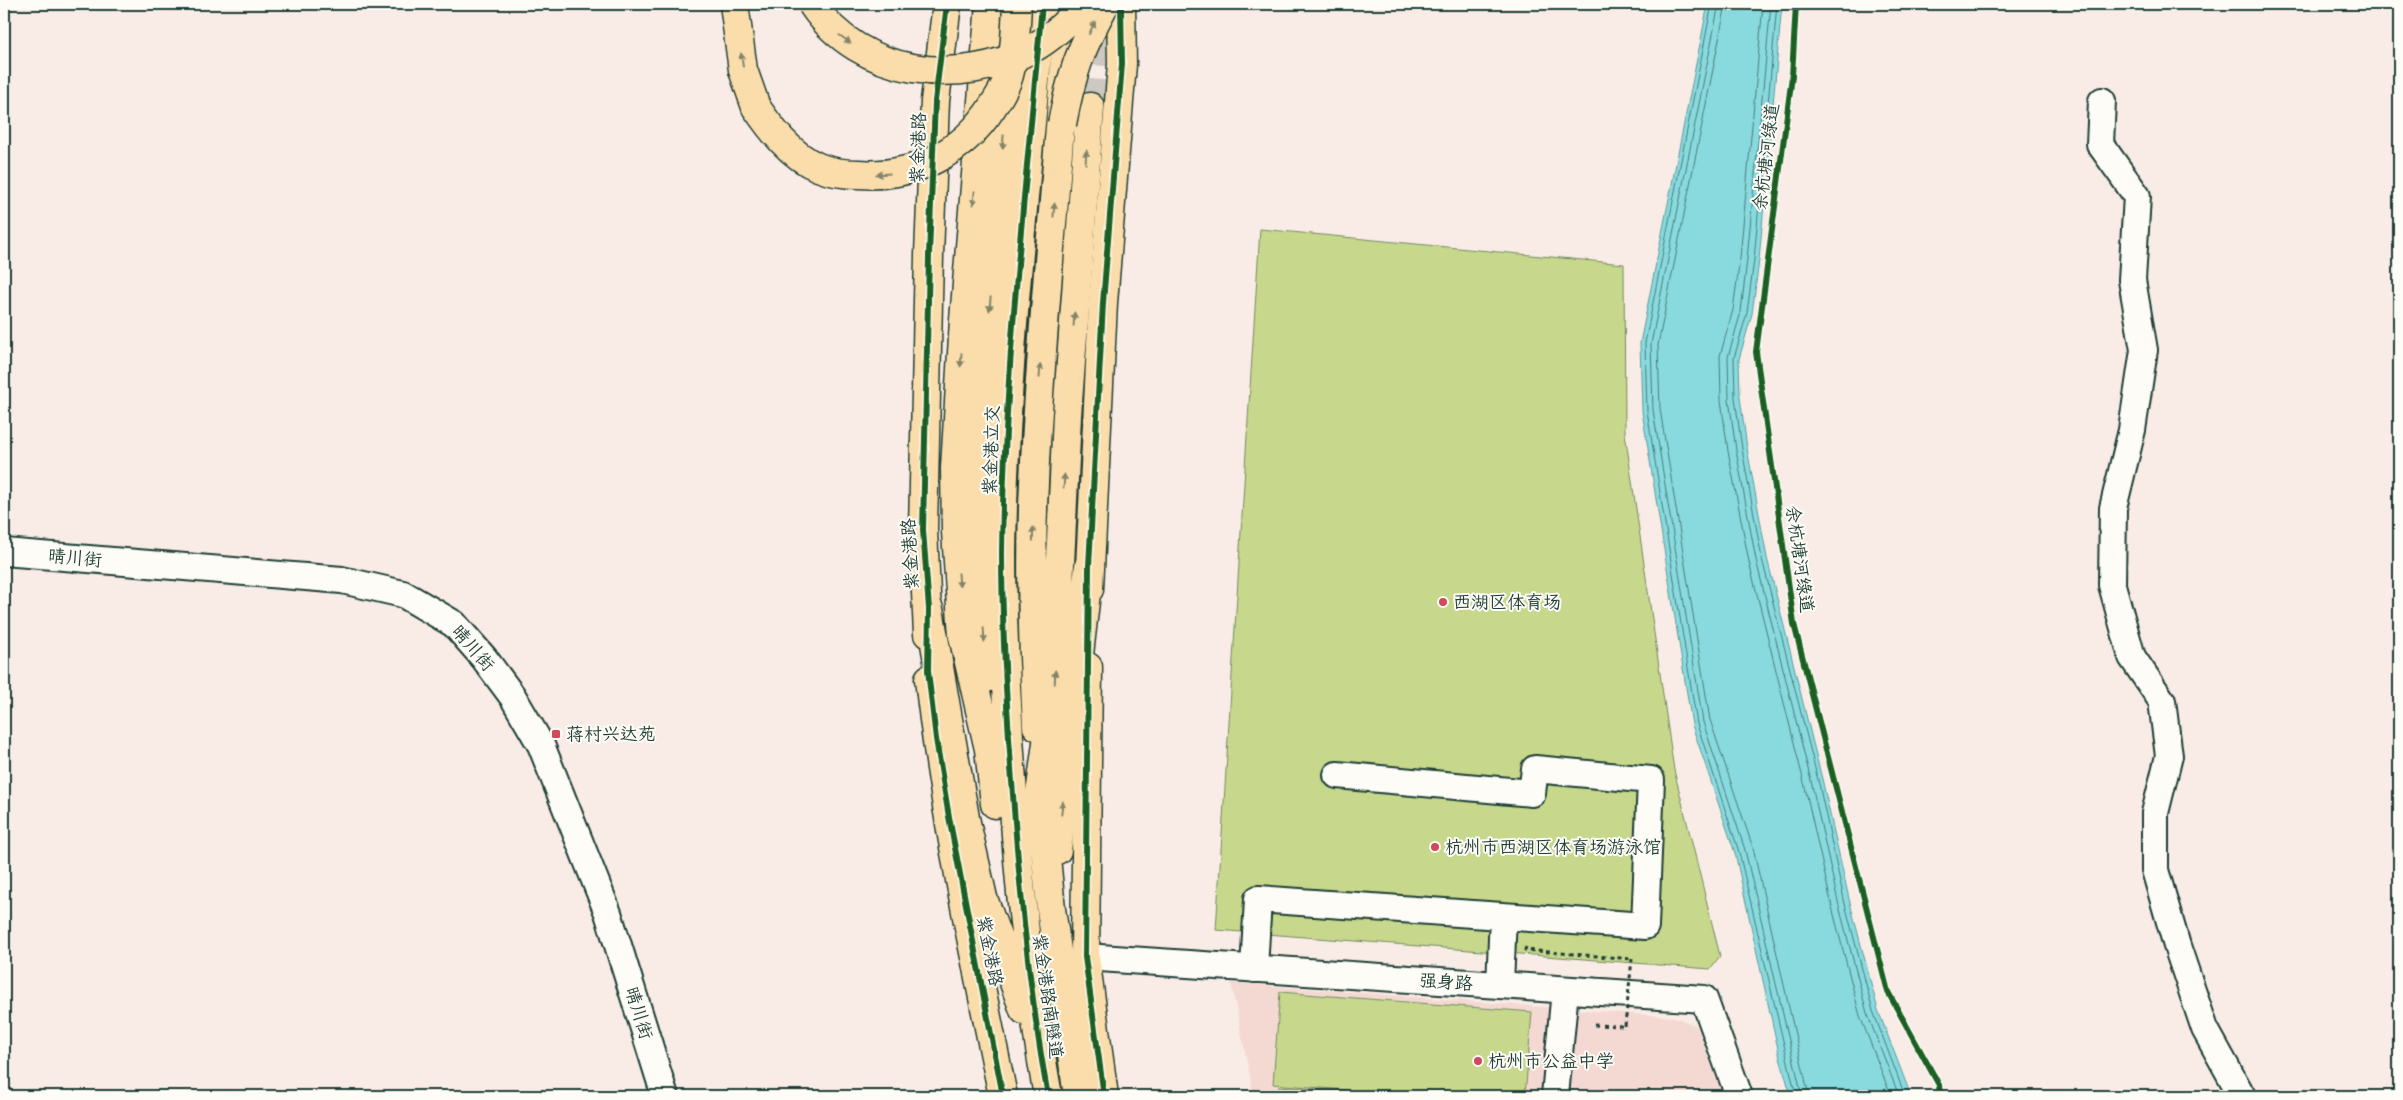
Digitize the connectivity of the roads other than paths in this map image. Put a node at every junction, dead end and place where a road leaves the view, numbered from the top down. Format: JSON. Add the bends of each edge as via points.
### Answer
{"nodes":[{"id":1,"x":734,"y":4,"type":"edge"},
{"id":2,"x":812,"y":4,"type":"edge"},
{"id":3,"x":946,"y":4,"type":"edge"},
{"id":4,"x":990,"y":4,"type":"edge"},
{"id":5,"x":1017,"y":4,"type":"edge"},
{"id":6,"x":1042,"y":4,"type":"edge"},
{"id":7,"x":1070,"y":4,"type":"edge"},
{"id":8,"x":1084,"y":4,"type":"edge"},
{"id":9,"x":1105,"y":4,"type":"edge"},
{"id":10,"x":1121,"y":4,"type":"edge"},
{"id":11,"x":1009,"y":76,"type":"junction"},
{"id":12,"x":2102,"y":101,"type":"dead end"},
{"id":13,"x":1090,"y":107,"type":"tunnel mouth"},
{"id":14,"x":1062,"y":124,"type":"junction"},
{"id":15,"x":968,"y":533,"type":"junction"},
{"id":16,"x":4,"y":552,"type":"edge"},
{"id":17,"x":1089,"y":566,"type":"junction"},
{"id":18,"x":929,"y":609,"type":"junction"},
{"id":19,"x":1337,"y":775,"type":"dead end"},
{"id":20,"x":1040,"y":795,"type":"junction"},
{"id":21,"x":1020,"y":899,"type":"junction"},
{"id":22,"x":1051,"y":909,"type":"junction"},
{"id":23,"x":1516,"y":917,"type":"junction"},
{"id":24,"x":1085,"y":957,"type":"junction"},
{"id":25,"x":1254,"y":969,"type":"junction"},
{"id":26,"x":1500,"y":985,"type":"junction"},
{"id":27,"x":1564,"y":990,"type":"junction"},
{"id":28,"x":1041,"y":1056,"type":"junction"},
{"id":29,"x":665,"y":1096,"type":"edge"},
{"id":30,"x":1003,"y":1096,"type":"edge"},
{"id":31,"x":1048,"y":1096,"type":"edge"},
{"id":32,"x":1078,"y":1096,"type":"edge"},
{"id":33,"x":1104,"y":1096,"type":"edge"},
{"id":34,"x":1555,"y":1096,"type":"edge"},
{"id":35,"x":1739,"y":1096,"type":"edge"},
{"id":36,"x":2242,"y":1096,"type":"edge"}],
"edges":[{"from":11,"to":1,"type":"main road","one_way":true,"bridge":true,"via":[[984,120],[958,146],[925,165],[897,174],[845,174],[817,167],[771,130],[756,107],[743,70]]},
{"from":2,"to":8,"type":"main road","one_way":true,"bridge":true,"via":[[833,30],[875,57],[918,70],[947,71],[977,68],[1023,53],[1061,27]]},
{"from":3,"to":18,"type":"main road","name":"紫金港路","via":[[935,101],[929,255],[923,530]]},
{"from":4,"to":15,"type":"main road","one_way":true,"bridge":true,"via":[[955,468]]},
{"from":5,"to":11,"type":"main road","bridge":true},
{"from":6,"to":21,"type":"main road","name":"紫金港立交","one_way":true,"via":[[1013,330],[1002,554],[1009,746]]},
{"from":7,"to":14,"type":"main road","bridge":true},
{"from":14,"to":9,"type":"main road","one_way":true,"bridge":true,"via":[[1076,62]]},
{"from":10,"to":17,"type":"main road","via":[[1122,64],[1103,303]]},
{"from":11,"to":15,"type":"main road","one_way":true,"via":[[987,329],[981,455]]},
{"from":12,"to":36,"type":"street","via":[[2100,144],[2137,196],[2132,280],[2144,350],[2132,430],[2113,508],[2112,585],[2132,657],[2162,701],[2168,756],[2155,813],[2155,870],[2205,1029]]},
{"from":20,"to":13,"type":"main road","one_way":true,"via":[[1054,691],[1067,415]]},
{"from":20,"to":14,"type":"main road","one_way":true,"via":[[1034,683],[1034,486]]},
{"from":15,"to":21,"type":"main road","one_way":true,"via":[[963,636],[990,749],[996,813]]},
{"from":16,"to":29,"type":"street","name":"晴川街","via":[[342,580],[403,594],[454,624],[513,697],[541,745],[608,913]]},
{"from":22,"to":17,"type":"main road","one_way":true},
{"from":17,"to":24,"type":"main road"},
{"from":18,"to":28,"type":"main road","via":[[965,818],[983,898]]},
{"from":18,"to":30,"type":"main road","name":"紫金港路","via":[[928,671],[936,739]]},
{"from":19,"to":23,"type":"street","via":[[1532,793],[1535,769],[1650,780],[1645,926]]},
{"from":20,"to":22,"type":"main road"},
{"from":21,"to":28,"type":"main road","name":"紫金港路南隧道"},
{"from":22,"to":32,"type":"main road","name":"紫金港路南隧道"},
{"from":23,"to":25,"type":"street","via":[[1258,899]]},
{"from":23,"to":26,"type":"street"},
{"from":24,"to":25,"type":"street","name":"强身路"},
{"from":24,"to":33,"type":"main road"},
{"from":25,"to":26,"type":"street","name":"强身路"},
{"from":26,"to":27,"type":"street","name":"强身路"},
{"from":27,"to":34,"type":"street"},
{"from":27,"to":35,"type":"street","name":"强身路","via":[[1704,1000]]},
{"from":28,"to":31,"type":"main road","name":"紫金港路南隧道"}]}
